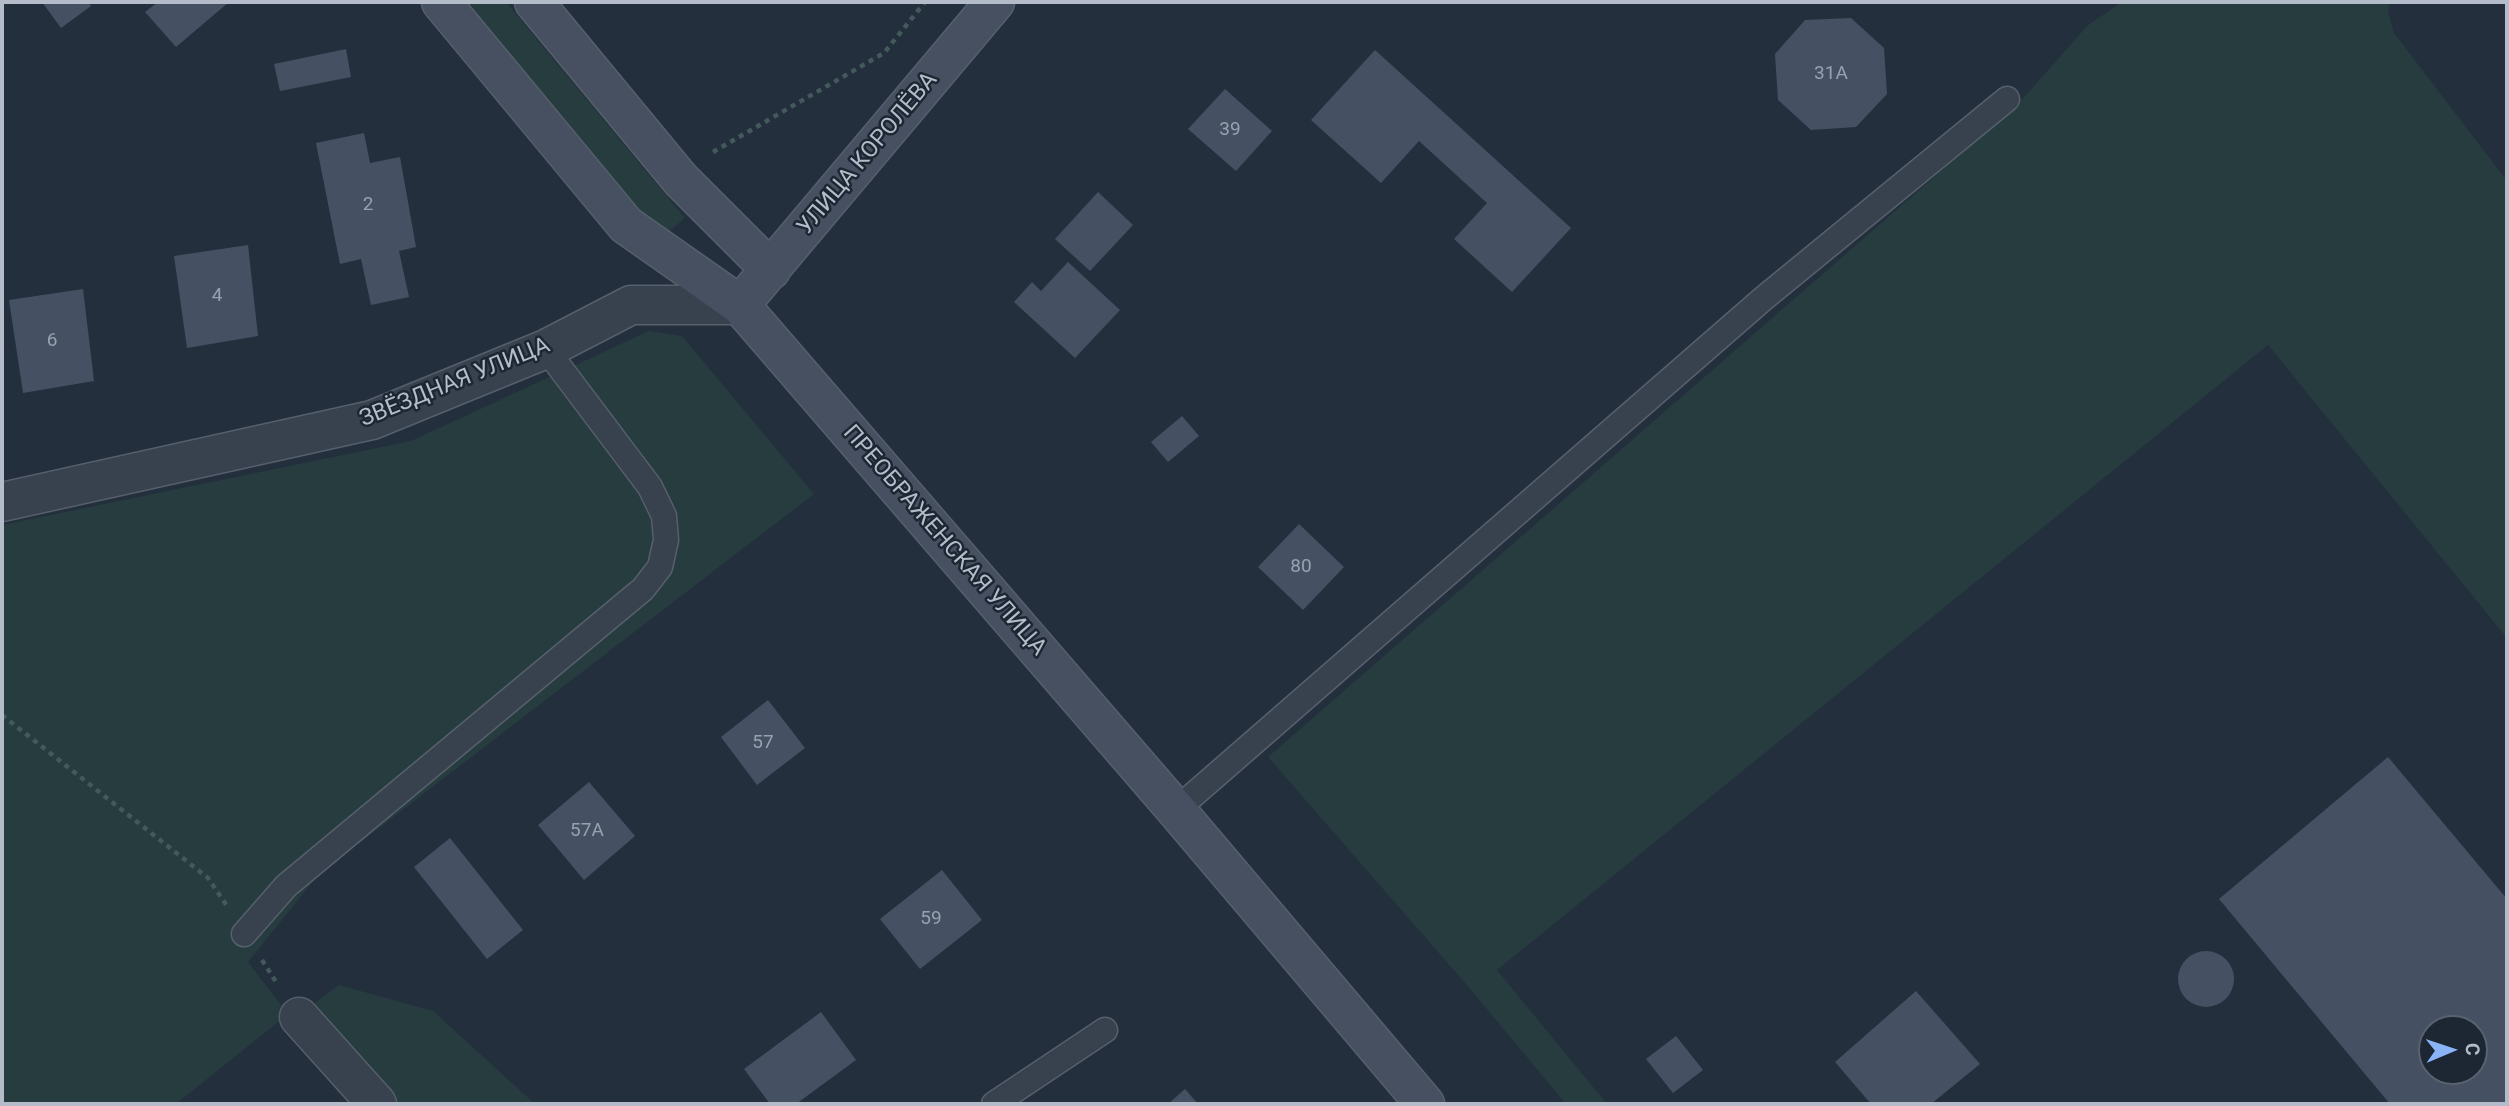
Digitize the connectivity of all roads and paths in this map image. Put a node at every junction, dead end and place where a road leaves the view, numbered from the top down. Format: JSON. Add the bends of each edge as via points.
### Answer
{"nodes":[{"id":1,"x":441,"y":2,"type":"edge"},
{"id":2,"x":534,"y":2,"type":"edge"},
{"id":3,"x":925,"y":2,"type":"edge"},
{"id":4,"x":995,"y":2,"type":"edge"},
{"id":5,"x":2007,"y":99,"type":"dead end"},
{"id":6,"x":705,"y":143,"type":"dead end"},
{"id":7,"x":771,"y":270,"type":"junction"},
{"id":8,"x":740,"y":305,"type":"junction"},
{"id":9,"x":546,"y":349,"type":"junction"},
{"id":10,"x":2,"y":502,"type":"edge"},
{"id":11,"x":2,"y":715,"type":"edge"},
{"id":12,"x":1176,"y":810,"type":"junction"},
{"id":13,"x":244,"y":933,"type":"junction"},
{"id":14,"x":299,"y":1017,"type":"joint"},
{"id":15,"x":1105,"y":1030,"type":"dead end"},
{"id":16,"x":377,"y":1104,"type":"edge"},
{"id":17,"x":994,"y":1104,"type":"edge"},
{"id":18,"x":1425,"y":1104,"type":"edge"}],
"edges":[{"from":1,"to":8,"type":"main road","name":"ПРЕОБРАЖЕНСКАЯ УЛИЦА","via":[[626,225]]},
{"from":2,"to":7,"type":"main road","via":[[681,180]]},
{"from":3,"to":6,"type":"path","via":[[884,53],[714,153]]},
{"from":4,"to":7,"type":"main road","name":"УЛИЦА КОРОЛЁВА"},
{"from":5,"to":12,"type":"lane","via":[[1764,298]]},
{"from":7,"to":8,"type":"main road","name":"УЛИЦА КОРОЛЁВА"},
{"from":8,"to":9,"type":"street","name":"ЗВЁЗДНАЯ УЛИЦА","via":[[631,305]]},
{"from":8,"to":12,"type":"main road","name":"ПРЕОБРАЖЕНСКАЯ УЛИЦА"},
{"from":9,"to":10,"type":"street","name":"ЗВЁЗДНАЯ УЛИЦА","via":[[372,420]]},
{"from":9,"to":13,"type":"lane","via":[[650,487],[664,516],[666,540],[660,567],[643,589],[286,886]]},
{"from":11,"to":13,"type":"path","via":[[208,878]]},
{"from":12,"to":18,"type":"main road","name":"ПРЕОБРАЖЕНСКАЯ УЛИЦА"},
{"from":13,"to":14,"type":"path"},
{"from":14,"to":16,"type":"street"},
{"from":15,"to":17,"type":"lane"}]}
